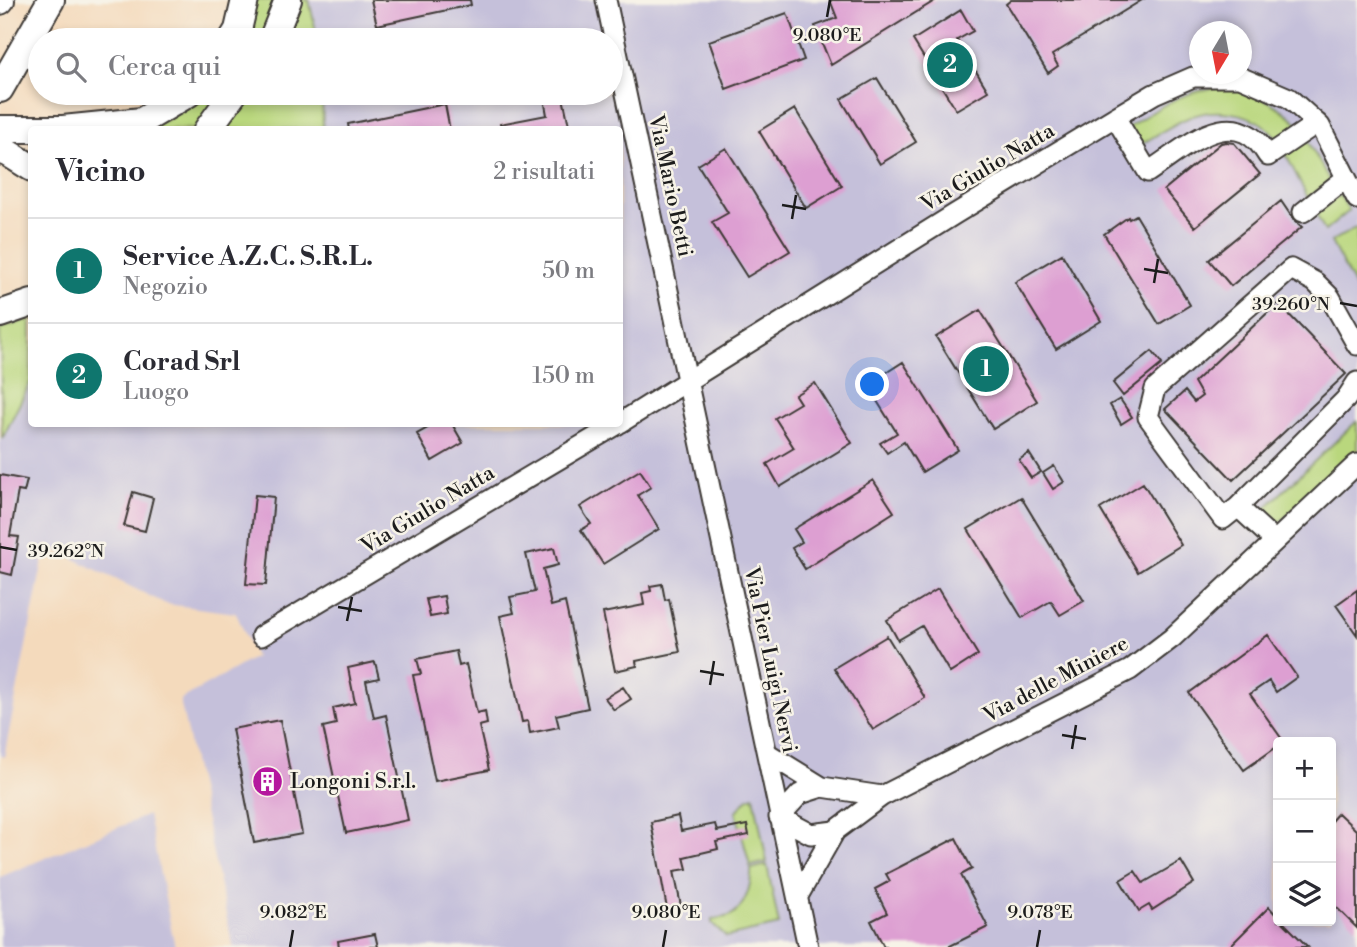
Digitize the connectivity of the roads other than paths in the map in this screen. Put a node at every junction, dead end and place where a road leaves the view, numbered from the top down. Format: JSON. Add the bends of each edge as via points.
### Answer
{"nodes":[{"id":1,"x":29,"y":0,"type":"edge"},
{"id":2,"x":51,"y":0,"type":"edge"},
{"id":3,"x":245,"y":0,"type":"edge"},
{"id":4,"x":288,"y":0,"type":"edge"},
{"id":5,"x":606,"y":0,"type":"edge"},
{"id":6,"x":35,"y":28,"type":"edge"},
{"id":7,"x":238,"y":28,"type":"edge"},
{"id":8,"x":277,"y":28,"type":"edge"},
{"id":9,"x":612,"y":28,"type":"edge"},
{"id":10,"x":28,"y":41,"type":"edge"},
{"id":11,"x":0,"y":54,"type":"edge"},
{"id":12,"x":623,"y":78,"type":"edge"},
{"id":13,"x":3,"y":85,"type":"edge"},
{"id":14,"x":169,"y":105,"type":"edge"},
{"id":15,"x":225,"y":105,"type":"edge"},
{"id":16,"x":1115,"y":117,"type":"junction"},
{"id":17,"x":1317,"y":123,"type":"junction"},
{"id":18,"x":92,"y":126,"type":"edge"},
{"id":19,"x":210,"y":126,"type":"edge"},
{"id":20,"x":0,"y":129,"type":"edge"},
{"id":21,"x":28,"y":129,"type":"edge"},
{"id":22,"x":0,"y":151,"type":"edge"},
{"id":23,"x":28,"y":166,"type":"edge"},
{"id":24,"x":1346,"y":178,"type":"junction"},
{"id":25,"x":1357,"y":199,"type":"edge"},
{"id":26,"x":1303,"y":212,"type":"dead end"},
{"id":27,"x":28,"y":303,"type":"edge"},
{"id":28,"x":0,"y":314,"type":"edge"},
{"id":29,"x":1357,"y":345,"type":"edge"},
{"id":30,"x":689,"y":382,"type":"junction"},
{"id":31,"x":1357,"y":382,"type":"edge"},
{"id":32,"x":623,"y":421,"type":"edge"},
{"id":33,"x":612,"y":427,"type":"edge"},
{"id":34,"x":1357,"y":464,"type":"edge"},
{"id":35,"x":1238,"y":507,"type":"junction"},
{"id":36,"x":1275,"y":541,"type":"junction"},
{"id":37,"x":261,"y":636,"type":"dead end"},
{"id":38,"x":767,"y":752,"type":"junction"},
{"id":39,"x":822,"y":787,"type":"junction"},
{"id":40,"x":882,"y":796,"type":"junction"},
{"id":41,"x":779,"y":817,"type":"junction"},
{"id":42,"x":835,"y":831,"type":"junction"},
{"id":43,"x":798,"y":896,"type":"junction"},
{"id":44,"x":808,"y":947,"type":"edge"}],
"edges":[{"from":1,"to":11,"type":"highway"},
{"from":2,"to":6,"type":"highway"},
{"from":3,"to":7,"type":"highway"},
{"from":4,"to":8,"type":"highway"},
{"from":5,"to":9,"type":"street","name":"Via Mario Betti"},
{"from":10,"to":13,"type":"highway"},
{"from":12,"to":30,"type":"street","name":"Via Mario Betti"},
{"from":14,"to":18,"type":"highway","via":[[142,121]]},
{"from":15,"to":19,"type":"highway"},
{"from":16,"to":17,"type":"street","name":"Via Giulio Natta","via":[[1193,77],[1240,77],[1289,98]]},
{"from":16,"to":17,"type":"street","via":[[1148,172],[1213,130],[1231,128],[1248,133],[1268,156]]},
{"from":16,"to":30,"type":"street","name":"Via Giulio Natta"},
{"from":17,"to":24,"type":"street","name":"Via Giulio Natta"},
{"from":20,"to":21,"type":"highway"},
{"from":22,"to":23,"type":"highway"},
{"from":24,"to":25,"type":"street","name":"Via Giulio Natta"},
{"from":24,"to":26,"type":"street"},
{"from":27,"to":28,"type":"highway"},
{"from":29,"to":35,"type":"street","via":[[1329,297],[1315,282],[1292,270],[1155,389],[1148,416],[1223,519]]},
{"from":30,"to":32,"type":"street","name":"Via Giulio Natta"},
{"from":30,"to":38,"type":"street","name":"Via Pier Luigi Nervi"},
{"from":31,"to":35,"type":"street","via":[[1346,399]]},
{"from":33,"to":37,"type":"street","name":"Via Giulio Natta"},
{"from":34,"to":36,"type":"street","name":"Via delle Miniere"},
{"from":35,"to":36,"type":"street"},
{"from":36,"to":40,"type":"street","name":"Via delle Miniere","via":[[1172,638],[1130,670]]},
{"from":38,"to":39,"type":"street"},
{"from":38,"to":41,"type":"street","name":"Via Pier Luigi Nervi"},
{"from":39,"to":40,"type":"street"},
{"from":39,"to":41,"type":"street","via":[[800,794]]},
{"from":40,"to":42,"type":"street","name":"Via delle Miniere"},
{"from":41,"to":42,"type":"street","via":[[811,834]]},
{"from":41,"to":43,"type":"street","name":"Via Pier Luigi Nervi"},
{"from":42,"to":43,"type":"street","name":"Via delle Miniere"},
{"from":43,"to":44,"type":"street","name":"Via Pier Luigi Nervi"}]}
